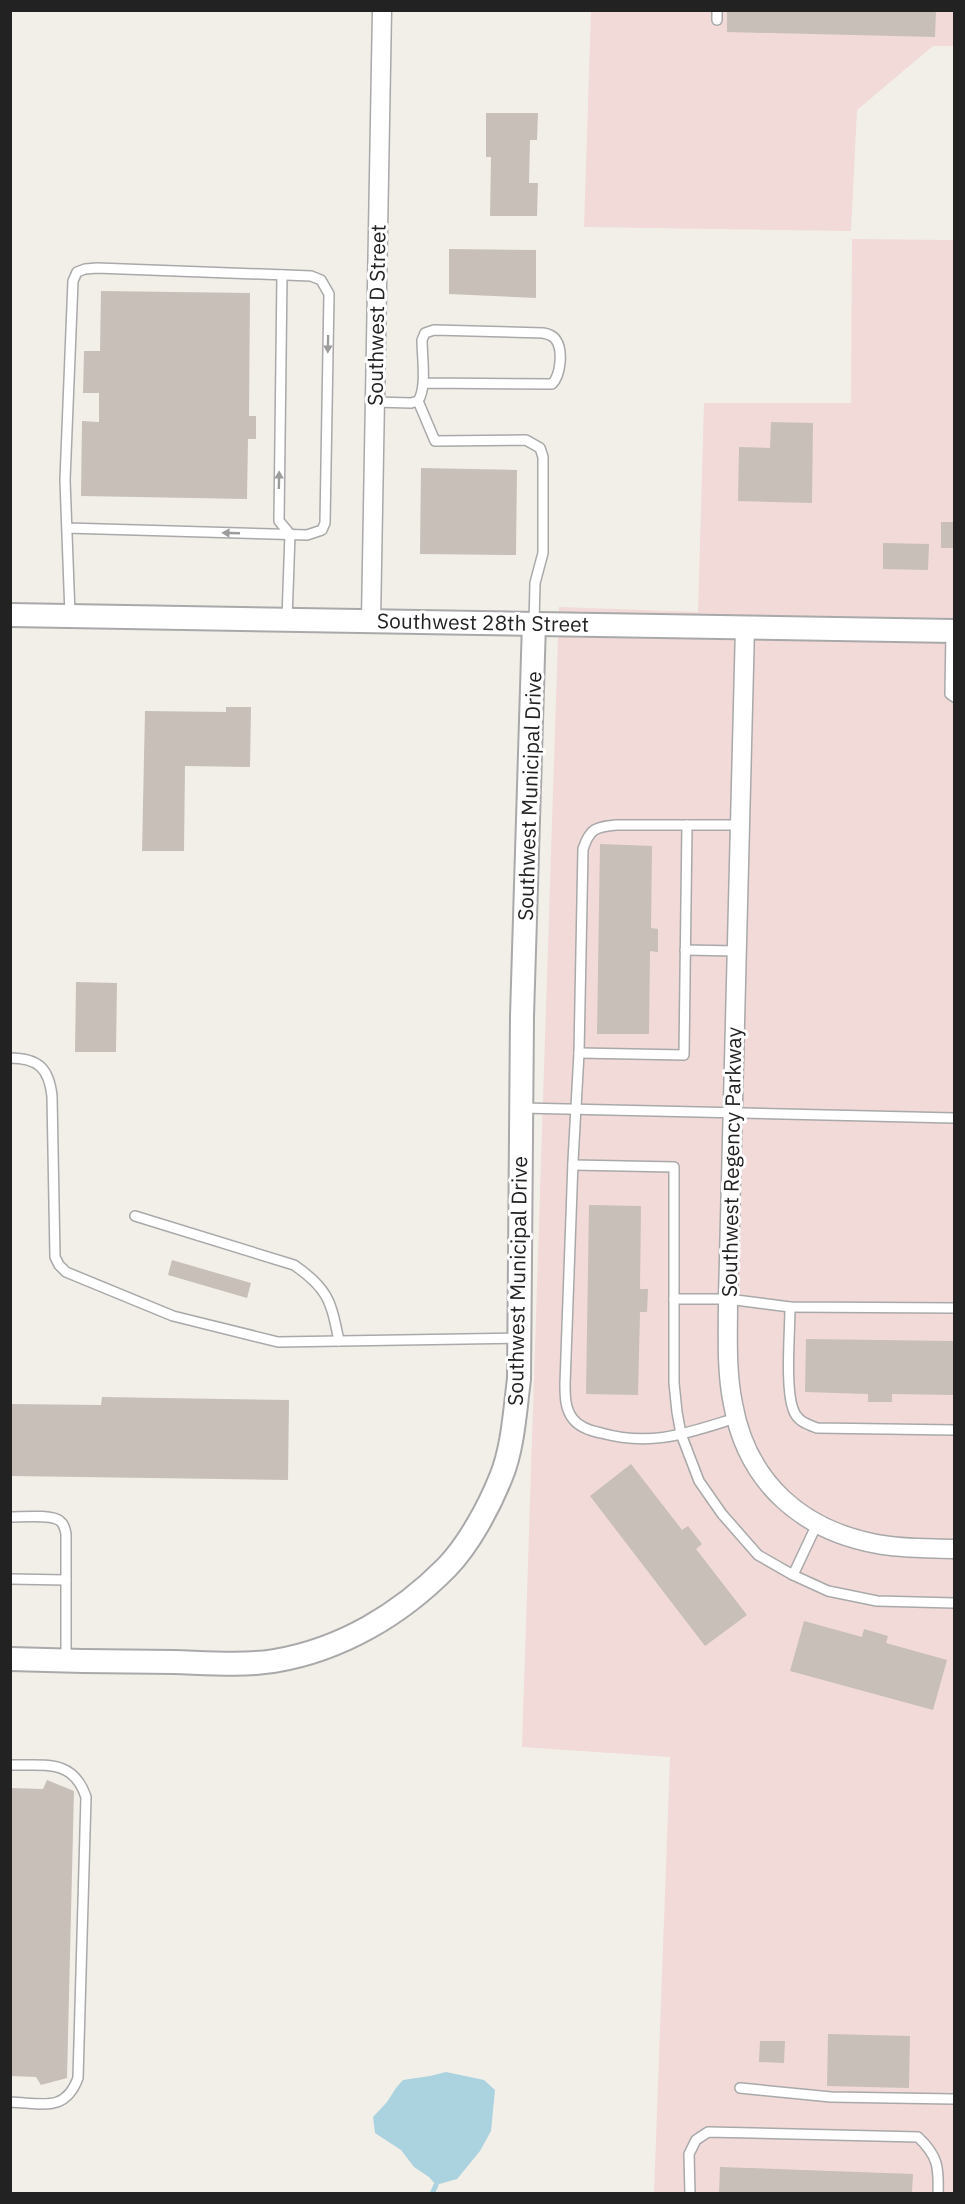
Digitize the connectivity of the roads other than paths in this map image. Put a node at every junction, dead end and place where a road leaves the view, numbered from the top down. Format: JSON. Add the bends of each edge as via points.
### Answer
{"nodes":[{"id":1,"x":382,"y":10,"type":"edge"},
{"id":2,"x":282,"y":275,"type":"junction"},
{"id":3,"x":423,"y":383,"type":"junction"},
{"id":4,"x":374,"y":402,"type":"junction"},
{"id":5,"x":418,"y":402,"type":"junction"},
{"id":6,"x":67,"y":528,"type":"junction"},
{"id":7,"x":290,"y":534,"type":"junction"},
{"id":8,"x":10,"y":615,"type":"edge"},
{"id":9,"x":70,"y":615,"type":"junction"},
{"id":10,"x":287,"y":619,"type":"junction"},
{"id":11,"x":371,"y":620,"type":"junction"},
{"id":12,"x":534,"y":623,"type":"junction"},
{"id":13,"x":745,"y":627,"type":"junction"},
{"id":14,"x":952,"y":631,"type":"edge"},
{"id":15,"x":954,"y":696,"type":"edge"},
{"id":16,"x":687,"y":825,"type":"junction"},
{"id":17,"x":740,"y":825,"type":"junction"},
{"id":18,"x":685,"y":950,"type":"junction"},
{"id":19,"x":736,"y":951,"type":"junction"},
{"id":20,"x":579,"y":1053,"type":"junction"},
{"id":21,"x":10,"y":1058,"type":"edge"},
{"id":22,"x":521,"y":1108,"type":"junction"},
{"id":23,"x":576,"y":1109,"type":"junction"},
{"id":24,"x":733,"y":1112,"type":"junction"},
{"id":25,"x":954,"y":1118,"type":"edge"},
{"id":26,"x":573,"y":1165,"type":"junction"},
{"id":27,"x":135,"y":1216,"type":"dead end"},
{"id":28,"x":674,"y":1299,"type":"junction"},
{"id":29,"x":728,"y":1299,"type":"junction"},
{"id":30,"x":790,"y":1307,"type":"junction"},
{"id":31,"x":954,"y":1308,"type":"edge"},
{"id":32,"x":519,"y":1338,"type":"junction"},
{"id":33,"x":339,"y":1341,"type":"junction"},
{"id":34,"x":736,"y":1418,"type":"junction"},
{"id":35,"x":954,"y":1430,"type":"edge"},
{"id":36,"x":681,"y":1434,"type":"junction"},
{"id":37,"x":10,"y":1517,"type":"edge"},
{"id":38,"x":817,"y":1524,"type":"junction"},
{"id":39,"x":954,"y":1548,"type":"edge"},
{"id":40,"x":793,"y":1575,"type":"junction"},
{"id":41,"x":10,"y":1579,"type":"edge"},
{"id":42,"x":66,"y":1580,"type":"junction"},
{"id":43,"x":954,"y":1603,"type":"edge"},
{"id":44,"x":10,"y":1659,"type":"edge"},
{"id":45,"x":66,"y":1661,"type":"junction"},
{"id":46,"x":10,"y":1766,"type":"edge"},
{"id":47,"x":740,"y":2088,"type":"dead end"},
{"id":48,"x":954,"y":2099,"type":"edge"},
{"id":49,"x":10,"y":2103,"type":"edge"},
{"id":50,"x":690,"y":2193,"type":"edge"},
{"id":51,"x":938,"y":2193,"type":"edge"}],
"edges":[{"from":1,"to":4,"type":"street","name":"Southwest D Street"},
{"from":2,"to":6,"type":"lane","via":[[97,268],[76,272],[65,480]]},
{"from":7,"to":2,"type":"lane","one_way":true,"via":[[279,521]]},
{"from":2,"to":7,"type":"lane","one_way":true,"via":[[321,280],[329,294],[325,523],[322,530],[307,535]]},
{"from":3,"to":3,"type":"lane","via":[[422,340],[425,333],[434,330],[543,333],[552,335],[559,348],[558,373],[552,384]]},
{"from":3,"to":5,"type":"lane"},
{"from":4,"to":5,"type":"lane"},
{"from":4,"to":11,"type":"street","name":"Southwest D Street"},
{"from":5,"to":12,"type":"lane","via":[[435,441],[526,440],[540,448],[543,553],[536,583]]},
{"from":7,"to":6,"type":"lane","one_way":true},
{"from":6,"to":9,"type":"lane"},
{"from":7,"to":10,"type":"lane"},
{"from":8,"to":9,"type":"street","name":"Southwest 28th Street"},
{"from":9,"to":10,"type":"street","name":"Southwest 28th Street"},
{"from":10,"to":11,"type":"street","name":"Southwest 28th Street"},
{"from":11,"to":12,"type":"street","name":"Southwest 28th Street"},
{"from":12,"to":13,"type":"street","name":"Southwest 28th Street"},
{"from":12,"to":22,"type":"street","name":"Southwest Municipal Drive"},
{"from":13,"to":14,"type":"street","name":"Southwest 28th Street"},
{"from":13,"to":17,"type":"street","name":"Southwest Regency Parkway"},
{"from":14,"to":15,"type":"lane","via":[[950,694]]},
{"from":16,"to":17,"type":"lane"},
{"from":16,"to":18,"type":"lane"},
{"from":16,"to":20,"type":"lane","via":[[598,827],[587,836],[583,849]]},
{"from":17,"to":19,"type":"street","name":"Southwest Regency Parkway"},
{"from":18,"to":19,"type":"lane"},
{"from":18,"to":20,"type":"lane","via":[[684,1055]]},
{"from":19,"to":24,"type":"street","name":"Southwest Regency Parkway"},
{"from":20,"to":23,"type":"lane"},
{"from":21,"to":33,"type":"lane","via":[[33,1061],[44,1069],[50,1081],[55,1257],[66,1272],[173,1316],[229,1331],[278,1342]]},
{"from":22,"to":23,"type":"lane"},
{"from":22,"to":32,"type":"street","name":"Southwest Municipal Drive"},
{"from":23,"to":24,"type":"lane"},
{"from":23,"to":26,"type":"lane"},
{"from":24,"to":25,"type":"lane"},
{"from":24,"to":29,"type":"street","name":"Southwest Regency Parkway"},
{"from":26,"to":28,"type":"lane","via":[[674,1167]]},
{"from":26,"to":36,"type":"lane","via":[[566,1404],[573,1419],[587,1430],[644,1440]]},
{"from":27,"to":33,"type":"lane","via":[[294,1265],[322,1288],[331,1304]]},
{"from":28,"to":29,"type":"lane"},
{"from":28,"to":36,"type":"lane","via":[[674,1383]]},
{"from":29,"to":30,"type":"lane"},
{"from":29,"to":34,"type":"street","name":"Southwest Regency Parkway","via":[[729,1374]]},
{"from":30,"to":31,"type":"lane"},
{"from":30,"to":35,"type":"lane","via":[[790,1391],[793,1410],[802,1423],[817,1428]]},
{"from":32,"to":33,"type":"lane"},
{"from":32,"to":45,"type":"street","name":"Southwest Municipal Drive","via":[[515,1414],[502,1475],[479,1523],[449,1565],[380,1622],[346,1640],[273,1661]]},
{"from":34,"to":36,"type":"lane"},
{"from":34,"to":38,"type":"street","name":"Southwest Regency Parkway","via":[[751,1457],[773,1491]]},
{"from":36,"to":40,"type":"lane","via":[[699,1480],[722,1514],[758,1555]]},
{"from":37,"to":42,"type":"lane","via":[[59,1519],[64,1525]]},
{"from":38,"to":39,"type":"street","name":"Southwest Regency Parkway","via":[[878,1545]]},
{"from":38,"to":40,"type":"lane"},
{"from":40,"to":43,"type":"lane","via":[[828,1591],[877,1601]]},
{"from":41,"to":42,"type":"lane"},
{"from":42,"to":45,"type":"lane"},
{"from":44,"to":45,"type":"street","name":"Southwest Municipal Drive"},
{"from":46,"to":49,"type":"lane","via":[[60,1767],[78,1779],[86,1797],[78,2078],[63,2101]]},
{"from":47,"to":48,"type":"lane","via":[[831,2097]]},
{"from":50,"to":51,"type":"lane","via":[[689,2154],[696,2140],[708,2132],[918,2138],[929,2148],[939,2168]]}]}
